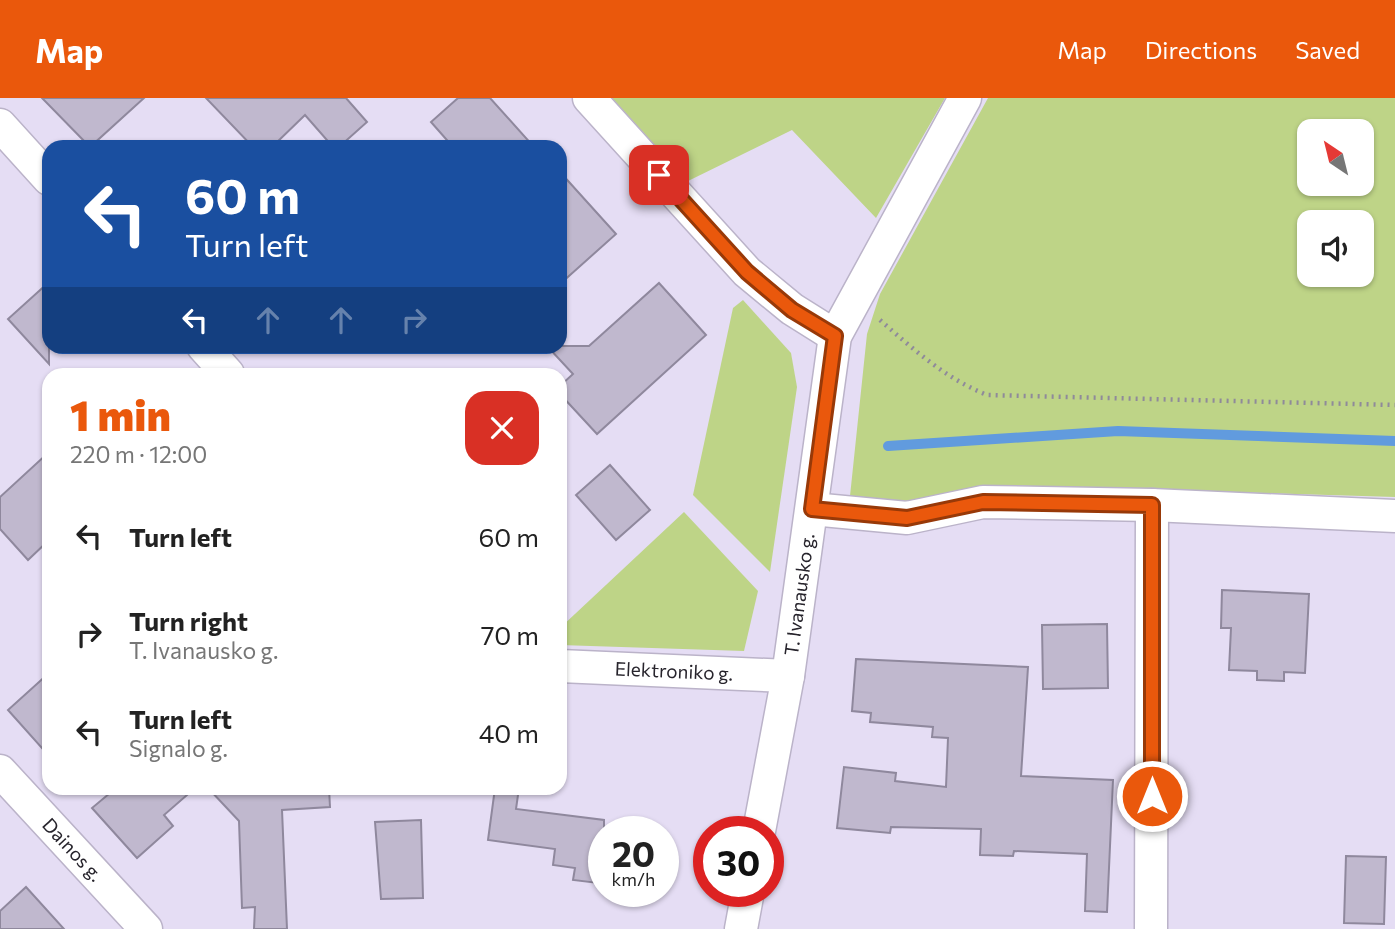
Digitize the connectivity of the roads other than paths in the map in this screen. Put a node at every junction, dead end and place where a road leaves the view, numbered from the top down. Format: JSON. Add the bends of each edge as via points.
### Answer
{"nodes":[{"id":1,"x":589,"y":98,"type":"edge"},
{"id":2,"x":965,"y":98,"type":"edge"},
{"id":3,"x":0,"y":125,"type":"edge"},
{"id":4,"x":42,"y":171,"type":"edge"},
{"id":5,"x":835,"y":336,"type":"junction"},
{"id":6,"x":210,"y":354,"type":"edge"},
{"id":7,"x":223,"y":368,"type":"edge"},
{"id":8,"x":1152,"y":505,"type":"junction"},
{"id":9,"x":812,"y":509,"type":"junction"},
{"id":10,"x":1395,"y":516,"type":"edge"},
{"id":11,"x":567,"y":666,"type":"edge"},
{"id":12,"x":788,"y":676,"type":"junction"},
{"id":13,"x":0,"y":771,"type":"edge"},
{"id":14,"x":762,"y":816,"type":"edge"},
{"id":15,"x":745,"y":907,"type":"edge"},
{"id":16,"x":146,"y":929,"type":"edge"},
{"id":17,"x":741,"y":929,"type":"edge"},
{"id":18,"x":1152,"y":929,"type":"edge"}],
"edges":[{"from":1,"to":5,"type":"street","via":[[747,272],[792,310]]},
{"from":2,"to":5,"type":"street","name":"T. Ivanausko g."},
{"from":3,"to":4,"type":"street"},
{"from":5,"to":9,"type":"street","name":"T. Ivanausko g."},
{"from":6,"to":7,"type":"street"},
{"from":8,"to":9,"type":"street","via":[[983,502],[907,518]]},
{"from":8,"to":10,"type":"street"},
{"from":8,"to":18,"type":"street"},
{"from":9,"to":12,"type":"street","name":"T. Ivanausko g."},
{"from":11,"to":12,"type":"street","name":"Elektroniko g."},
{"from":12,"to":14,"type":"street","name":"T. Ivanausko g."},
{"from":13,"to":16,"type":"street","name":"Dainos g."},
{"from":15,"to":17,"type":"street"}]}
